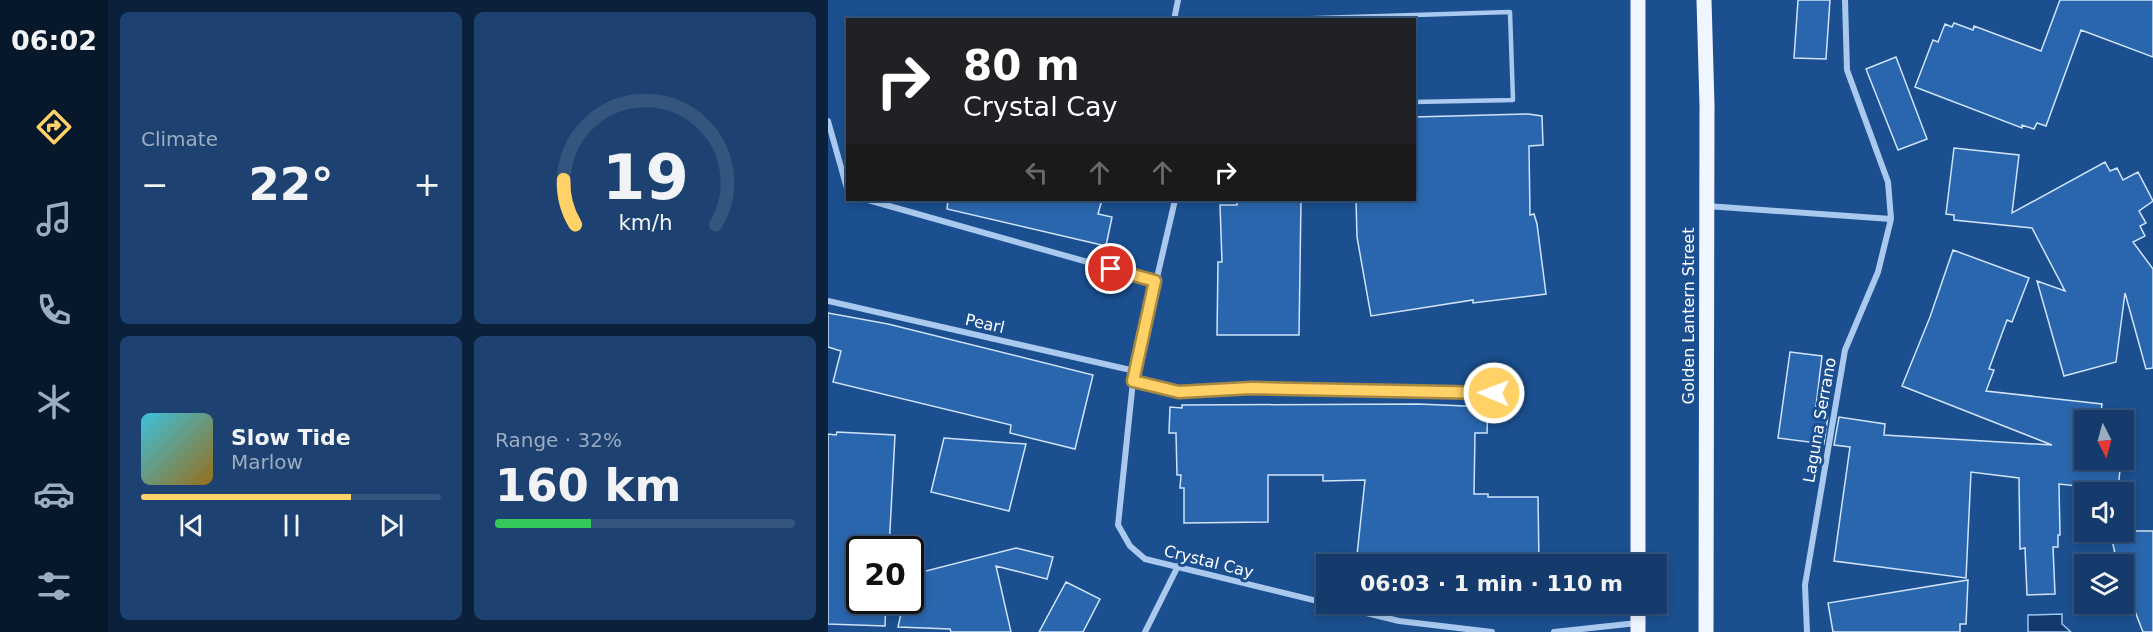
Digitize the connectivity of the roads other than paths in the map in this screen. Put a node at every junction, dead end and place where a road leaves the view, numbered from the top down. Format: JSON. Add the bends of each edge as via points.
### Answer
{"nodes":[{"id":1,"x":1178,"y":0,"type":"edge"},
{"id":2,"x":1638,"y":0,"type":"edge"},
{"id":3,"x":1704,"y":0,"type":"edge"},
{"id":4,"x":1845,"y":0,"type":"edge"},
{"id":5,"x":1174,"y":18,"type":"edge"},
{"id":6,"x":1318,"y":18,"type":"edge"},
{"id":7,"x":1416,"y":102,"type":"edge"},
{"id":8,"x":828,"y":121,"type":"edge"},
{"id":9,"x":846,"y":185,"type":"edge"},
{"id":10,"x":872,"y":201,"type":"edge"},
{"id":11,"x":1175,"y":201,"type":"edge"},
{"id":12,"x":1707,"y":206,"type":"junction"},
{"id":13,"x":1891,"y":219,"type":"junction"},
{"id":14,"x":1155,"y":281,"type":"junction"},
{"id":15,"x":828,"y":301,"type":"edge"},
{"id":16,"x":1135,"y":371,"type":"junction"},
{"id":17,"x":1133,"y":381,"type":"junction"},
{"id":18,"x":1517,"y":393,"type":"dead end"},
{"id":19,"x":1638,"y":554,"type":"edge"},
{"id":20,"x":1178,"y":566,"type":"junction"},
{"id":21,"x":1638,"y":627,"type":"edge"},
{"id":22,"x":1145,"y":632,"type":"edge"},
{"id":23,"x":1492,"y":632,"type":"edge"},
{"id":24,"x":1554,"y":632,"type":"edge"},
{"id":25,"x":1706,"y":632,"type":"edge"},
{"id":26,"x":1807,"y":632,"type":"edge"}],
"edges":[{"from":1,"to":5,"type":"street"},
{"from":2,"to":19,"type":"main road"},
{"from":3,"to":12,"type":"main road","name":"Golden Lantern Street"},
{"from":4,"to":13,"type":"street","name":"Laguna Serrano","via":[[1847,70],[1888,182]]},
{"from":6,"to":7,"type":"lane","via":[[1510,12],[1513,100]]},
{"from":8,"to":9,"type":"street"},
{"from":10,"to":14,"type":"street"},
{"from":11,"to":14,"type":"street","name":"Crystal Cay"},
{"from":12,"to":13,"type":"street"},
{"from":12,"to":25,"type":"main road","name":"Golden Lantern Street"},
{"from":13,"to":26,"type":"street","name":"Laguna Serrano","via":[[1878,272],[1845,350],[1805,585]]},
{"from":14,"to":16,"type":"street","name":"Crystal Cay"},
{"from":15,"to":16,"type":"street","name":"Pearl"},
{"from":16,"to":17,"type":"street","name":"Crystal Cay"},
{"from":17,"to":18,"type":"lane","via":[[1179,392],[1251,388]]},
{"from":17,"to":20,"type":"street","name":"Crystal Cay","via":[[1118,525],[1130,546],[1145,559]]},
{"from":20,"to":22,"type":"street"},
{"from":20,"to":23,"type":"street","name":"Crystal Cay","via":[[1399,621]]},
{"from":21,"to":24,"type":"street"}]}
